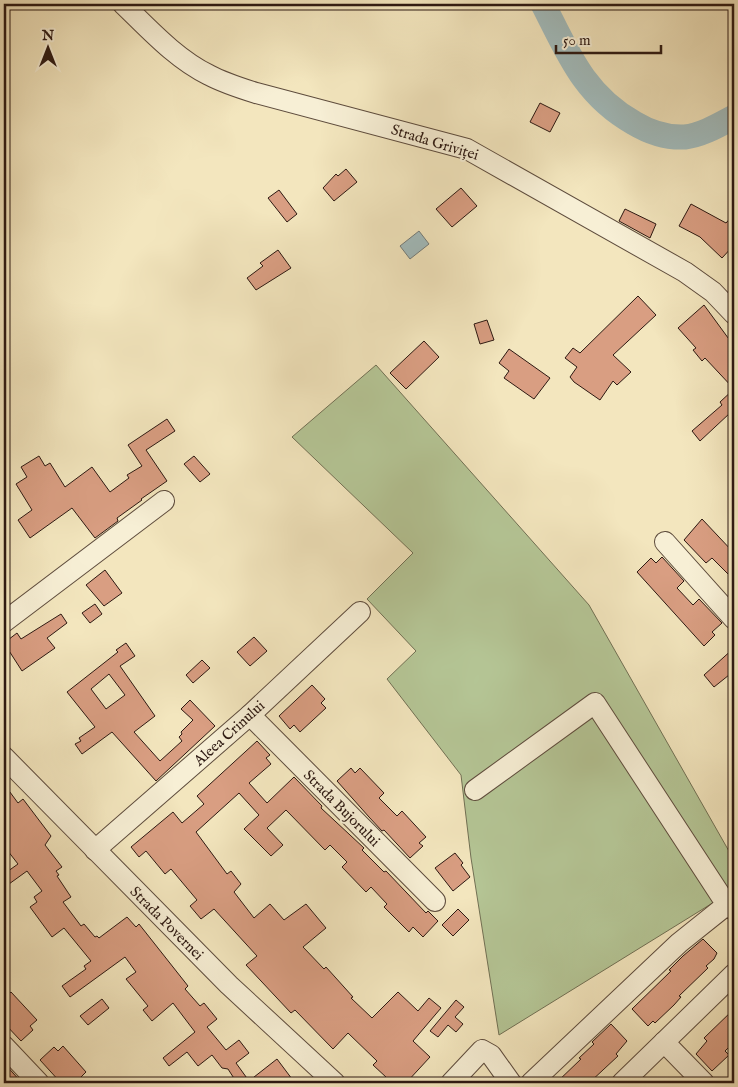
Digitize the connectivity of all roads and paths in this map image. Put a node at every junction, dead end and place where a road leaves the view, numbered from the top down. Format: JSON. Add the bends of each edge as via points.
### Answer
{"nodes":[{"id":1,"x":123,"y":4,"type":"edge"},
{"id":2,"x":734,"y":314,"type":"edge"},
{"id":3,"x":164,"y":501,"type":"dead end"},
{"id":4,"x":665,"y":542,"type":"dead end"},
{"id":5,"x":360,"y":612,"type":"dead end"},
{"id":6,"x":734,"y":619,"type":"edge"},
{"id":7,"x":4,"y":622,"type":"edge"},
{"id":8,"x":250,"y":715,"type":"junction"},
{"id":9,"x":4,"y":758,"type":"edge"},
{"id":10,"x":475,"y":790,"type":"dead end"},
{"id":11,"x":95,"y":850,"type":"junction"},
{"id":12,"x":435,"y":901,"type":"dead end"},
{"id":13,"x":732,"y":905,"type":"edge"},
{"id":14,"x":734,"y":974,"type":"edge"},
{"id":15,"x":664,"y":1042,"type":"junction"},
{"id":16,"x":4,"y":1046,"type":"edge"},
{"id":17,"x":39,"y":1083,"type":"edge"},
{"id":18,"x":335,"y":1083,"type":"edge"},
{"id":19,"x":451,"y":1083,"type":"edge"},
{"id":20,"x":511,"y":1083,"type":"edge"},
{"id":21,"x":531,"y":1083,"type":"edge"},
{"id":22,"x":622,"y":1083,"type":"edge"},
{"id":23,"x":704,"y":1083,"type":"edge"}],
"edges":[{"from":1,"to":2,"type":"street","name":"Strada Griviței","via":[[176,54],[226,83],[446,143],[483,157],[685,272],[713,292]]},
{"from":3,"to":7,"type":"street"},
{"from":4,"to":6,"type":"street"},
{"from":5,"to":8,"type":"street","name":"Aleea Crinului"},
{"from":8,"to":11,"type":"street","name":"Aleea Crinului"},
{"from":8,"to":12,"type":"street","name":"Strada Bujorului"},
{"from":9,"to":11,"type":"street","name":"Strada Povernei"},
{"from":10,"to":13,"type":"street","via":[[596,702]]},
{"from":11,"to":18,"type":"street","name":"Strada Povernei","via":[[229,985]]},
{"from":13,"to":21,"type":"street","via":[[680,943]]},
{"from":14,"to":15,"type":"street"},
{"from":15,"to":22,"type":"street"},
{"from":15,"to":23,"type":"street"},
{"from":16,"to":17,"type":"street"},
{"from":19,"to":20,"type":"street","via":[[482,1050],[491,1055]]}]}
